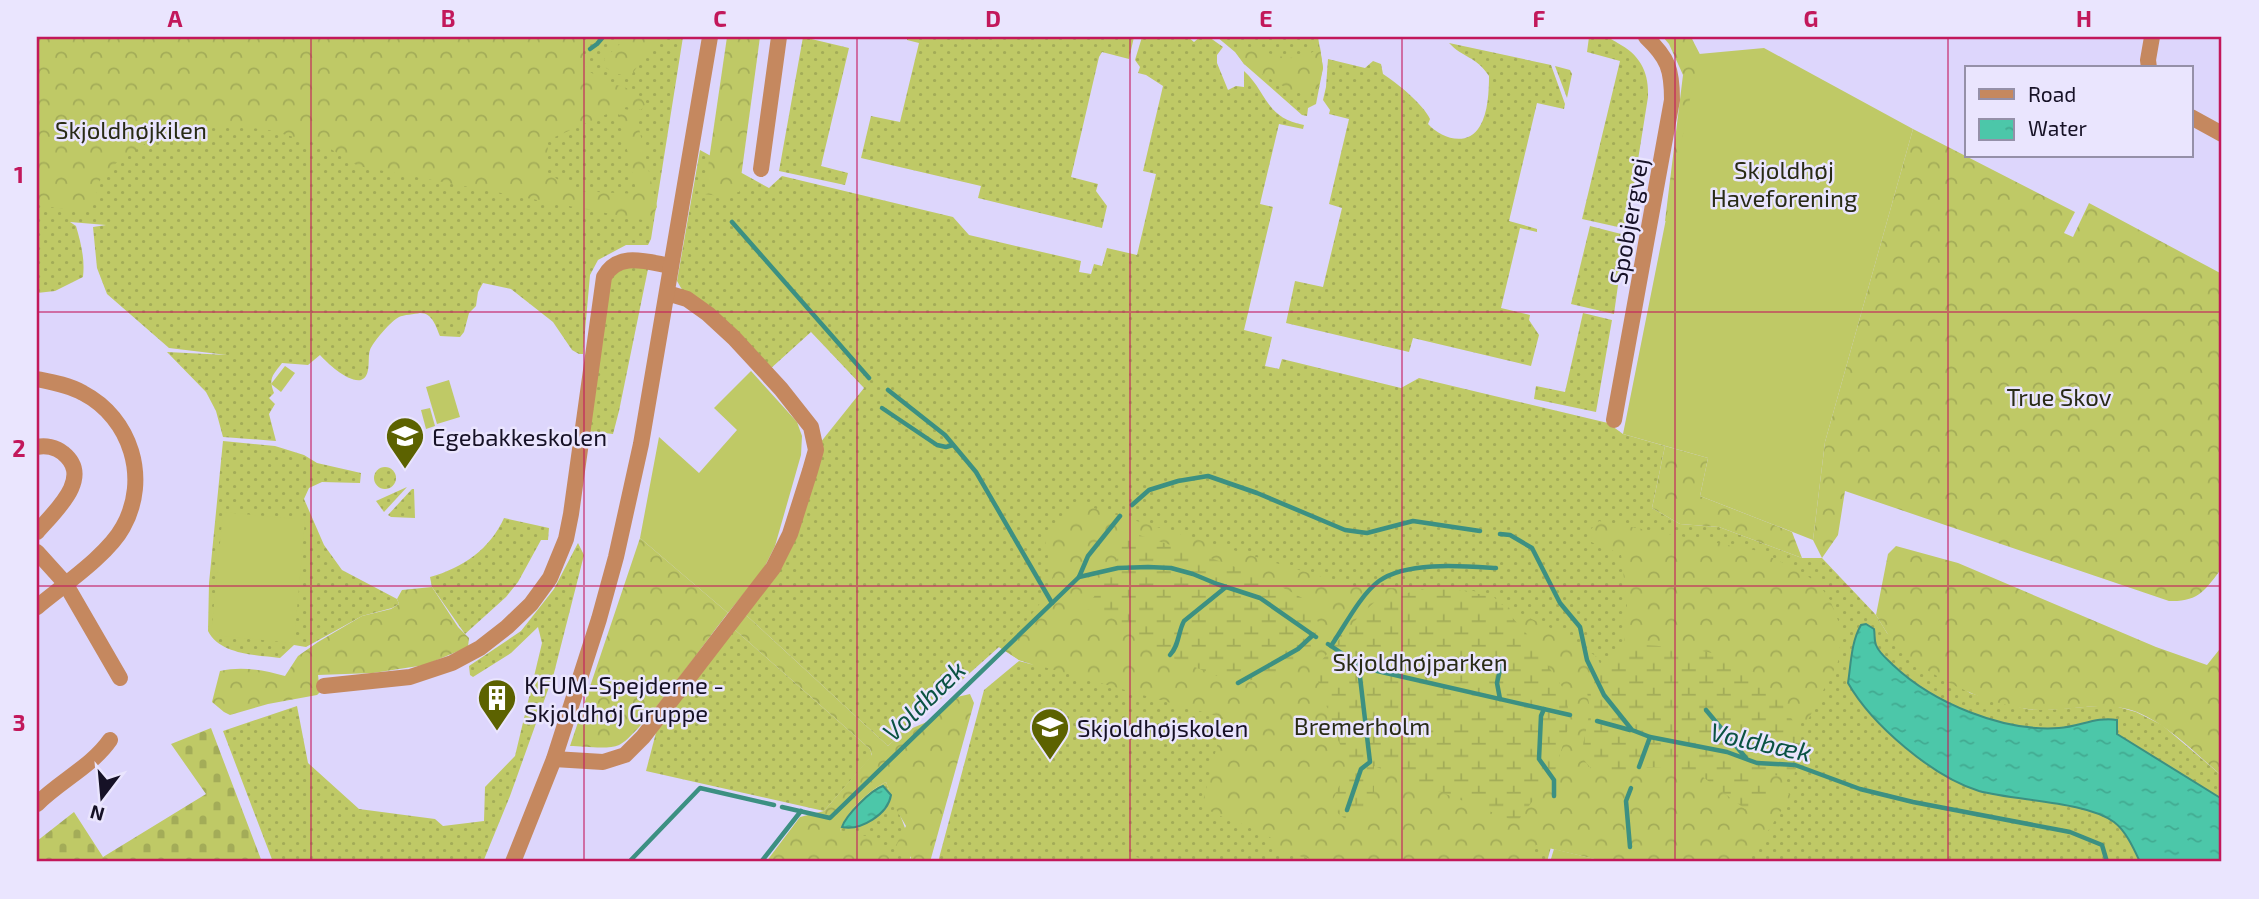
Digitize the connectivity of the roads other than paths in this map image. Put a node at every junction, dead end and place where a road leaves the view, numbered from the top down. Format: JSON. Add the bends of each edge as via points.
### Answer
{"nodes":[{"id":1,"x":710,"y":37,"type":"edge"},
{"id":2,"x":779,"y":37,"type":"edge"},
{"id":3,"x":1646,"y":37,"type":"edge"},
{"id":4,"x":2152,"y":37,"type":"edge"},
{"id":5,"x":2149,"y":66,"type":"edge"},
{"id":6,"x":2192,"y":118,"type":"edge"},
{"id":7,"x":2222,"y":134,"type":"edge"},
{"id":8,"x":761,"y":169,"type":"dead end"},
{"id":9,"x":671,"y":266,"type":"junction"},
{"id":10,"x":667,"y":293,"type":"junction"},
{"id":11,"x":37,"y":379,"type":"edge"},
{"id":12,"x":1614,"y":420,"type":"dead end"},
{"id":13,"x":37,"y":447,"type":"edge"},
{"id":14,"x":37,"y":532,"type":"edge"},
{"id":15,"x":37,"y":552,"type":"edge"},
{"id":16,"x":65,"y":583,"type":"junction"},
{"id":17,"x":37,"y":607,"type":"edge"},
{"id":18,"x":120,"y":678,"type":"dead end"},
{"id":19,"x":324,"y":686,"type":"dead end"},
{"id":20,"x":110,"y":740,"type":"dead end"},
{"id":21,"x":554,"y":759,"type":"junction"},
{"id":22,"x":37,"y":804,"type":"edge"},
{"id":23,"x":513,"y":862,"type":"edge"}],
"edges":[{"from":1,"to":9,"type":"street"},
{"from":2,"to":8,"type":"street"},
{"from":3,"to":12,"type":"street","name":"Spobjergvej","via":[[1668,62],[1672,100]]},
{"from":4,"to":5,"type":"street"},
{"from":6,"to":7,"type":"street"},
{"from":9,"to":10,"type":"street"},
{"from":9,"to":19,"type":"street","via":[[626,260],[614,264],[604,277],[566,539],[550,578],[531,604],[480,648],[452,663],[410,677]]},
{"from":10,"to":21,"type":"street","via":[[642,444],[616,557]]},
{"from":10,"to":21,"type":"street","via":[[687,299],[734,338],[811,427],[816,450],[798,510],[773,568],[643,737],[625,755],[603,762]]},
{"from":11,"to":16,"type":"street","via":[[81,391],[100,403],[129,440],[133,456],[133,502],[123,528],[106,549]]},
{"from":13,"to":14,"type":"street","via":[[60,450],[73,462],[75,478],[69,496]]},
{"from":15,"to":16,"type":"street"},
{"from":16,"to":17,"type":"street"},
{"from":16,"to":18,"type":"street"},
{"from":20,"to":22,"type":"street","via":[[101,754]]},
{"from":21,"to":23,"type":"street"}]}
